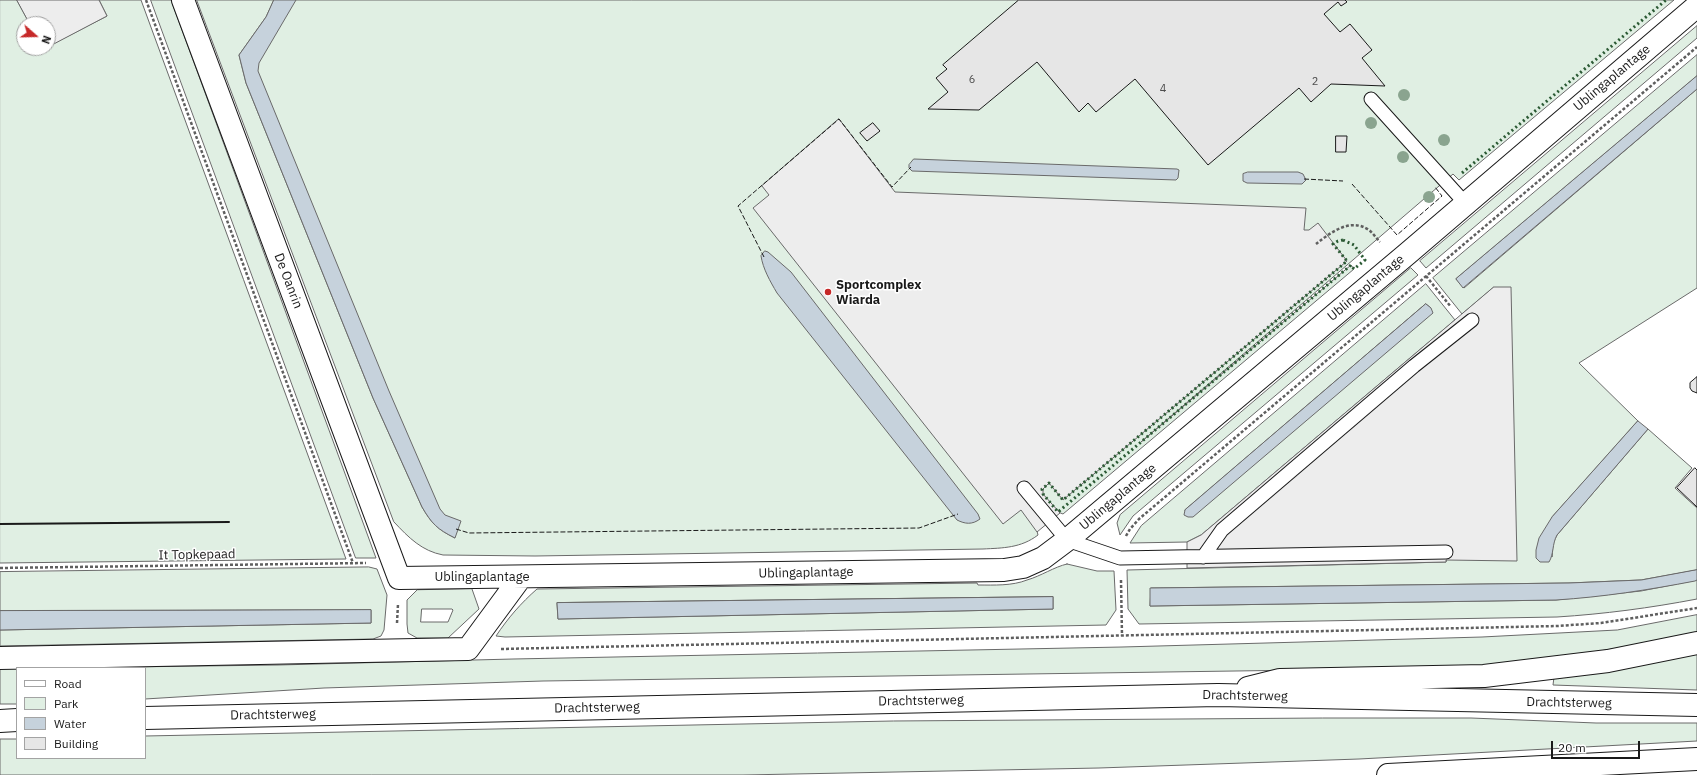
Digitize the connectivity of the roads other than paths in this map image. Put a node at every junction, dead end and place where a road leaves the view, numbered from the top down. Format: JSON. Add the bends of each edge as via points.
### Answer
{"nodes":[{"id":1,"x":183,"y":0,"type":"edge"},
{"id":2,"x":1697,"y":6,"type":"edge"},
{"id":3,"x":1371,"y":99,"type":"dead end"},
{"id":4,"x":1465,"y":203,"type":"junction"},
{"id":5,"x":1469,"y":322,"type":"road end"},
{"id":6,"x":1024,"y":488,"type":"dead end"},
{"id":7,"x":1067,"y":540,"type":"junction"},
{"id":8,"x":1446,"y":552,"type":"dead end"},
{"id":9,"x":1203,"y":557,"type":"junction"},
{"id":10,"x":397,"y":570,"type":"joint"},
{"id":11,"x":521,"y":577,"type":"junction"},
{"id":12,"x":1697,"y":643,"type":"edge"},
{"id":13,"x":0,"y":658,"type":"edge"},
{"id":14,"x":1218,"y":695,"type":"junction"},
{"id":15,"x":1697,"y":705,"type":"edge"},
{"id":16,"x":146,"y":718,"type":"edge"},
{"id":17,"x":16,"y":720,"type":"edge"},
{"id":18,"x":0,"y":721,"type":"edge"},
{"id":19,"x":1697,"y":759,"type":"edge"},
{"id":20,"x":1388,"y":775,"type":"edge"}],
"edges":[{"from":1,"to":10,"type":"street","name":"De Oanrin"},
{"from":2,"to":4,"type":"street","name":"Ublingaplantage"},
{"from":3,"to":4,"type":"lane"},
{"from":4,"to":7,"type":"street","name":"Ublingaplantage"},
{"from":5,"to":9,"type":"lane","via":[[1222,530]]},
{"from":6,"to":7,"type":"lane"},
{"from":7,"to":9,"type":"lane","via":[[1120,558]]},
{"from":7,"to":11,"type":"street","name":"Ublingaplantage","via":[[1043,558],[1023,567],[1004,570]]},
{"from":8,"to":9,"type":"lane"},
{"from":10,"to":11,"type":"street","name":"Ublingaplantage"},
{"from":11,"to":13,"type":"street","via":[[468,649]]},
{"from":12,"to":14,"type":"street","via":[[1608,661],[1484,676],[1280,680]]},
{"from":14,"to":15,"type":"street","name":"Drachtsterweg"},
{"from":14,"to":16,"type":"street","name":"Drachtsterweg"},
{"from":17,"to":18,"type":"street"},
{"from":19,"to":20,"type":"street"}]}
